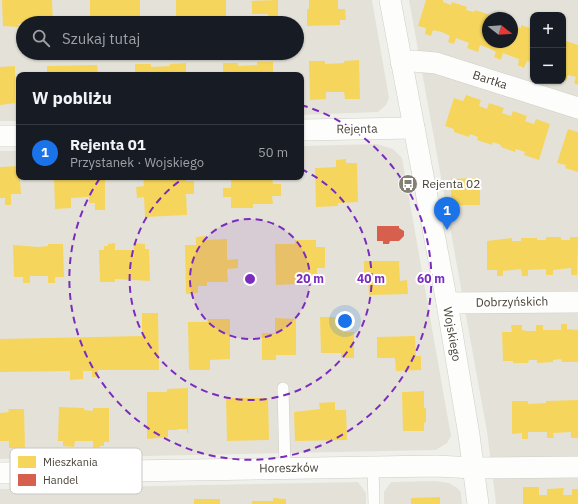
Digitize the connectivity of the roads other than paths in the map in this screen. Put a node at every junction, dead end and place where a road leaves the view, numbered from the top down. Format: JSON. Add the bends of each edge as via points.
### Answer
{"nodes":[{"id":1,"x":390,"y":0,"type":"edge"},
{"id":2,"x":401,"y":62,"type":"junction"},
{"id":3,"x":578,"y":108,"type":"edge"},
{"id":4,"x":414,"y":128,"type":"junction"},
{"id":5,"x":304,"y":130,"type":"edge"},
{"id":6,"x":0,"y":136,"type":"edge"},
{"id":7,"x":16,"y":136,"type":"edge"},
{"id":8,"x":578,"y":302,"type":"edge"},
{"id":9,"x":447,"y":303,"type":"junction"},
{"id":10,"x":283,"y":388,"type":"dead end"},
{"id":11,"x":373,"y":467,"type":"junction"},
{"id":12,"x":578,"y":467,"type":"edge"},
{"id":13,"x":285,"y":468,"type":"junction"},
{"id":14,"x":474,"y":468,"type":"junction"},
{"id":15,"x":142,"y":471,"type":"edge"},
{"id":16,"x":0,"y":473,"type":"edge"},
{"id":17,"x":10,"y":473,"type":"edge"},
{"id":18,"x":374,"y":504,"type":"edge"},
{"id":19,"x":478,"y":504,"type":"edge"}],
"edges":[{"from":1,"to":2,"type":"street","name":"Wojskiego"},
{"from":2,"to":3,"type":"street","name":"Bartka","via":[[436,62]]},
{"from":2,"to":4,"type":"street","name":"Wojskiego"},
{"from":4,"to":5,"type":"street","name":"Rejenta"},
{"from":4,"to":9,"type":"street","name":"Wojskiego"},
{"from":6,"to":7,"type":"street"},
{"from":8,"to":9,"type":"street","name":"Dobrzyńskich"},
{"from":9,"to":14,"type":"street","name":"Wojskiego"},
{"from":10,"to":13,"type":"lane"},
{"from":11,"to":13,"type":"street","name":"Horeszków"},
{"from":11,"to":14,"type":"street","name":"Horeszków"},
{"from":11,"to":18,"type":"lane"},
{"from":12,"to":14,"type":"street","name":"Horeszków"},
{"from":13,"to":15,"type":"street","name":"Horeszków"},
{"from":14,"to":19,"type":"street","name":"Wojskiego"},
{"from":16,"to":17,"type":"street","name":"Horeszków"}]}
